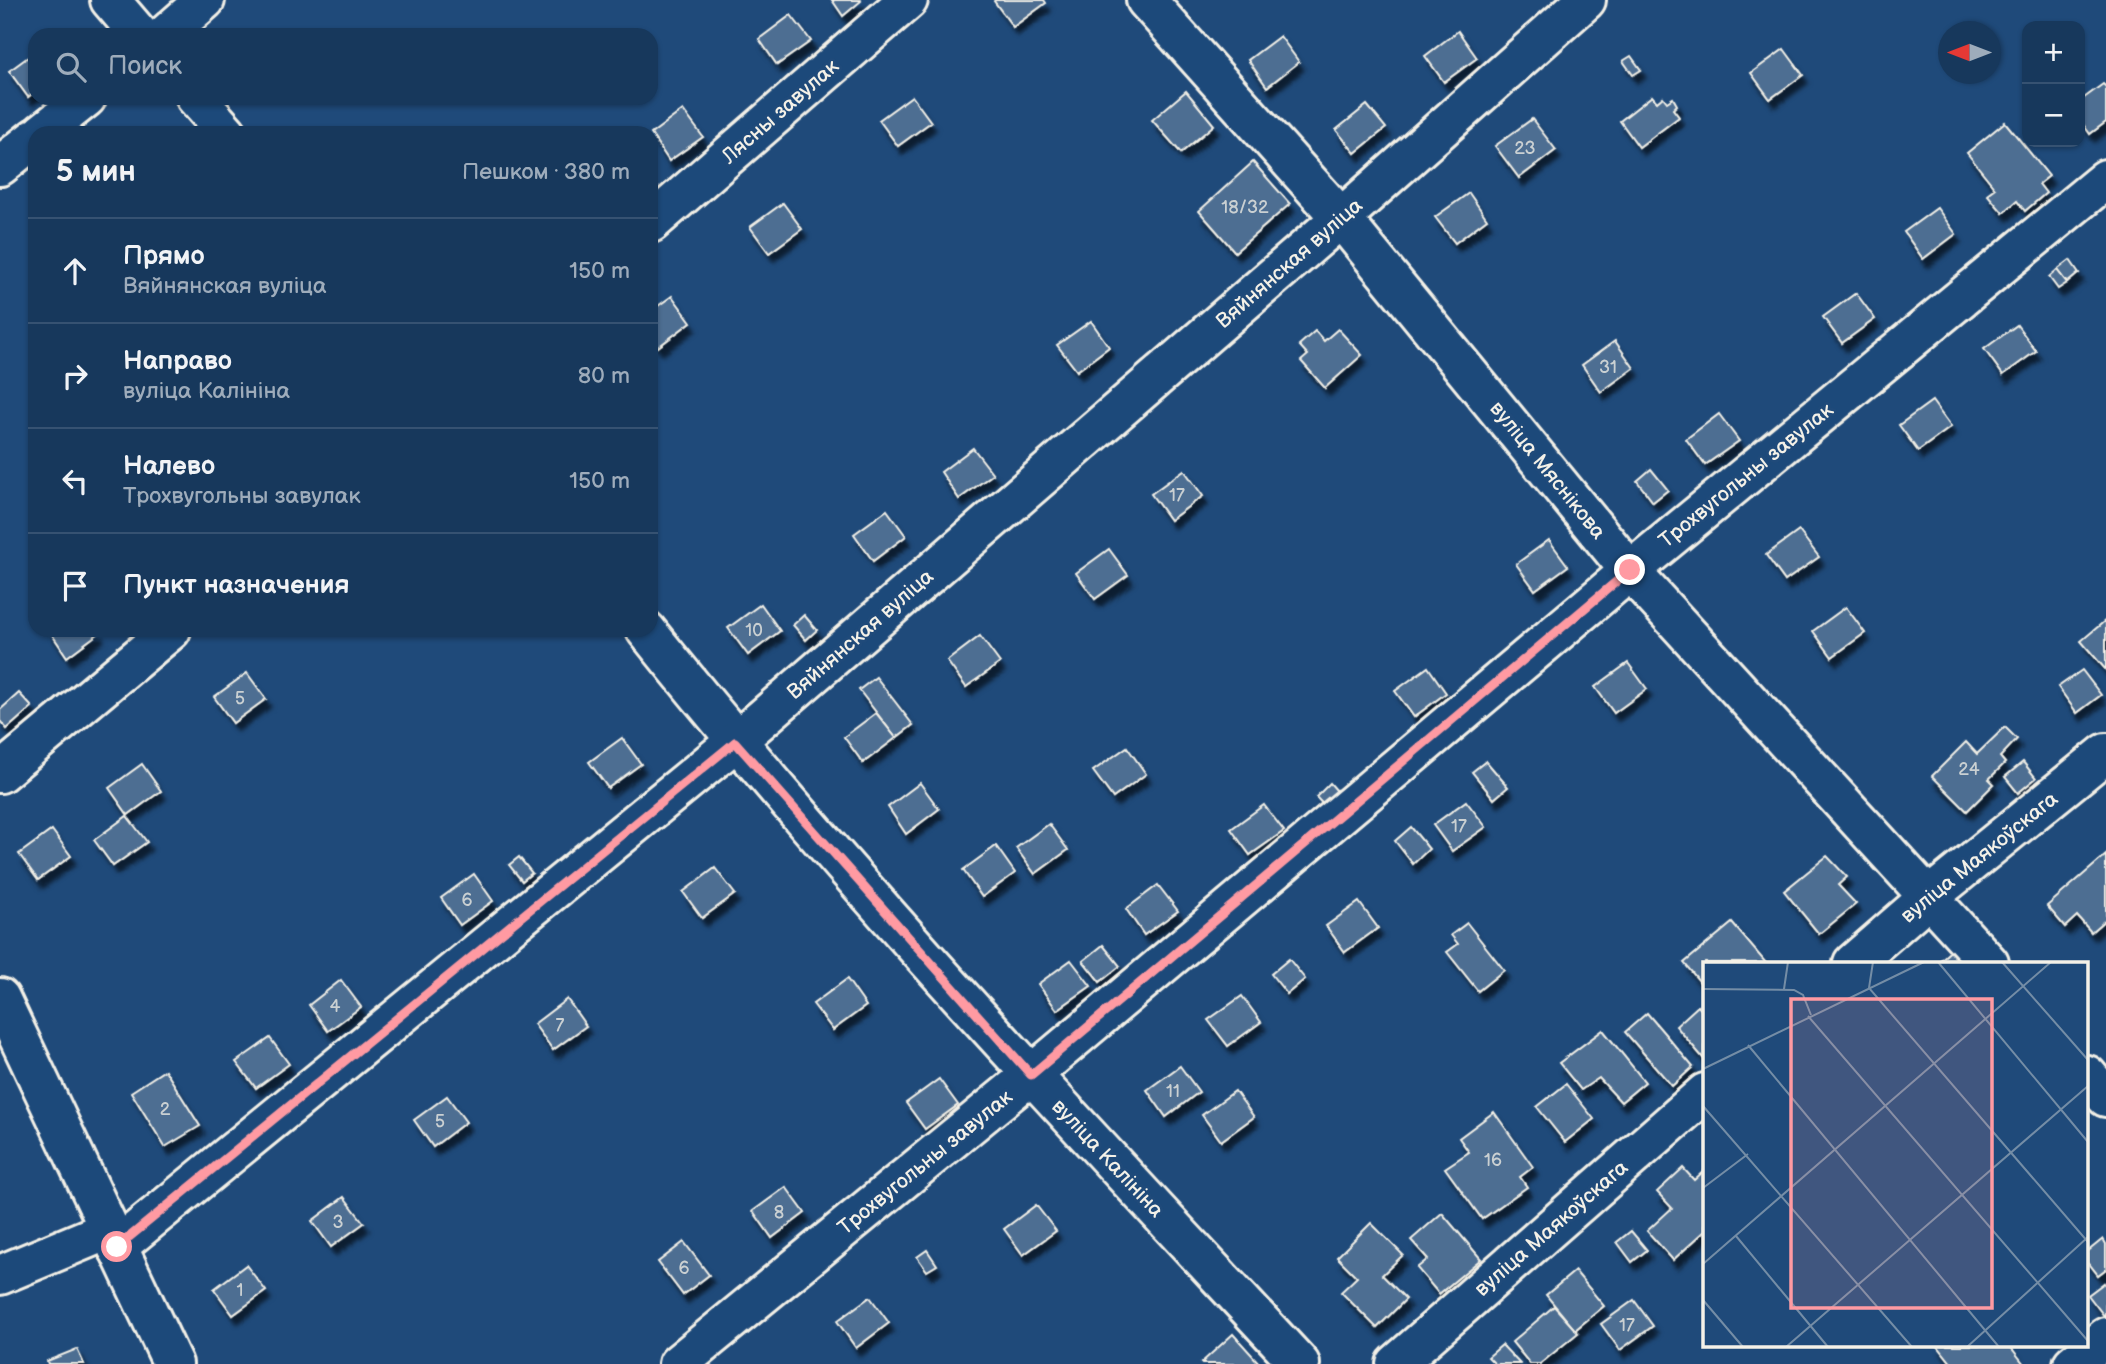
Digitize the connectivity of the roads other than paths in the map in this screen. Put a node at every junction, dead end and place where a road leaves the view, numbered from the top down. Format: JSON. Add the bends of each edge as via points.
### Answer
{"nodes":[{"id":1,"x":110,"y":0,"type":"edge"},
{"id":2,"x":205,"y":0,"type":"edge"},
{"id":3,"x":908,"y":0,"type":"edge"},
{"id":4,"x":1146,"y":0,"type":"edge"},
{"id":5,"x":1586,"y":0,"type":"edge"},
{"id":6,"x":134,"y":28,"type":"edge"},
{"id":7,"x":173,"y":28,"type":"edge"},
{"id":8,"x":77,"y":105,"type":"edge"},
{"id":9,"x":202,"y":105,"type":"edge"},
{"id":10,"x":51,"y":126,"type":"edge"},
{"id":11,"x":221,"y":126,"type":"edge"},
{"id":12,"x":28,"y":144,"type":"edge"},
{"id":13,"x":0,"y":166,"type":"edge"},
{"id":14,"x":2106,"y":179,"type":"edge"},
{"id":15,"x":658,"y":217,"type":"edge"},
{"id":16,"x":1341,"y":218,"type":"junction"},
{"id":17,"x":1630,"y":570,"type":"junction"},
{"id":18,"x":163,"y":637,"type":"edge"},
{"id":19,"x":652,"y":637,"type":"edge"},
{"id":20,"x":735,"y":742,"type":"junction"},
{"id":21,"x":2106,"y":753,"type":"edge"},
{"id":22,"x":0,"y":773,"type":"edge"},
{"id":23,"x":1930,"y":896,"type":"junction"},
{"id":24,"x":1854,"y":962,"type":"edge"},
{"id":25,"x":1988,"y":962,"type":"edge"},
{"id":26,"x":0,"y":998,"type":"edge"},
{"id":27,"x":1031,"y":1075,"type":"junction"},
{"id":28,"x":2088,"y":1076,"type":"edge"},
{"id":29,"x":1703,"y":1095,"type":"edge"},
{"id":30,"x":2106,"y":1097,"type":"edge"},
{"id":31,"x":113,"y":1238,"type":"junction"},
{"id":32,"x":0,"y":1275,"type":"edge"},
{"id":33,"x":2106,"y":1337,"type":"edge"},
{"id":34,"x":173,"y":1364,"type":"edge"},
{"id":35,"x":678,"y":1364,"type":"edge"},
{"id":36,"x":1300,"y":1364,"type":"edge"},
{"id":37,"x":1396,"y":1364,"type":"edge"},
{"id":38,"x":2073,"y":1364,"type":"edge"}],
"edges":[{"from":1,"to":6,"type":"street"},
{"from":2,"to":7,"type":"street"},
{"from":3,"to":15,"type":"street","name":"Лясны завулак"},
{"from":4,"to":16,"type":"street","name":"вуліца Мяснікова"},
{"from":5,"to":16,"type":"street","name":"Вяйнянская вуліца"},
{"from":8,"to":10,"type":"street"},
{"from":9,"to":11,"type":"street"},
{"from":12,"to":13,"type":"street"},
{"from":14,"to":17,"type":"street","name":"Трохвугольны завулак"},
{"from":16,"to":17,"type":"street","name":"вуліца Мяснікова"},
{"from":16,"to":20,"type":"street","name":"Вяйнянская вуліца"},
{"from":17,"to":23,"type":"street","name":"вуліца Мяснікова"},
{"from":17,"to":27,"type":"street","name":"Трохвугольны завулак"},
{"from":18,"to":22,"type":"street"},
{"from":19,"to":20,"type":"street","name":"вуліца Калініна"},
{"from":20,"to":27,"type":"street","name":"вуліца Калініна"},
{"from":20,"to":31,"type":"street","name":"Вяйнянская вуліца"},
{"from":21,"to":23,"type":"street","name":"вуліца Маякоўскага"},
{"from":23,"to":24,"type":"street","name":"вуліца Маякоўскага"},
{"from":23,"to":25,"type":"street","name":"вуліца Мяснікова"},
{"from":26,"to":31,"type":"street"},
{"from":27,"to":35,"type":"street","name":"Трохвугольны завулак"},
{"from":27,"to":36,"type":"street","name":"вуліца Калініна"},
{"from":28,"to":30,"type":"street"},
{"from":29,"to":37,"type":"street","name":"вуліца Маякоўскага"},
{"from":31,"to":32,"type":"street","name":"Вяйнянская вуліца"},
{"from":31,"to":34,"type":"street"},
{"from":33,"to":38,"type":"street"}]}
